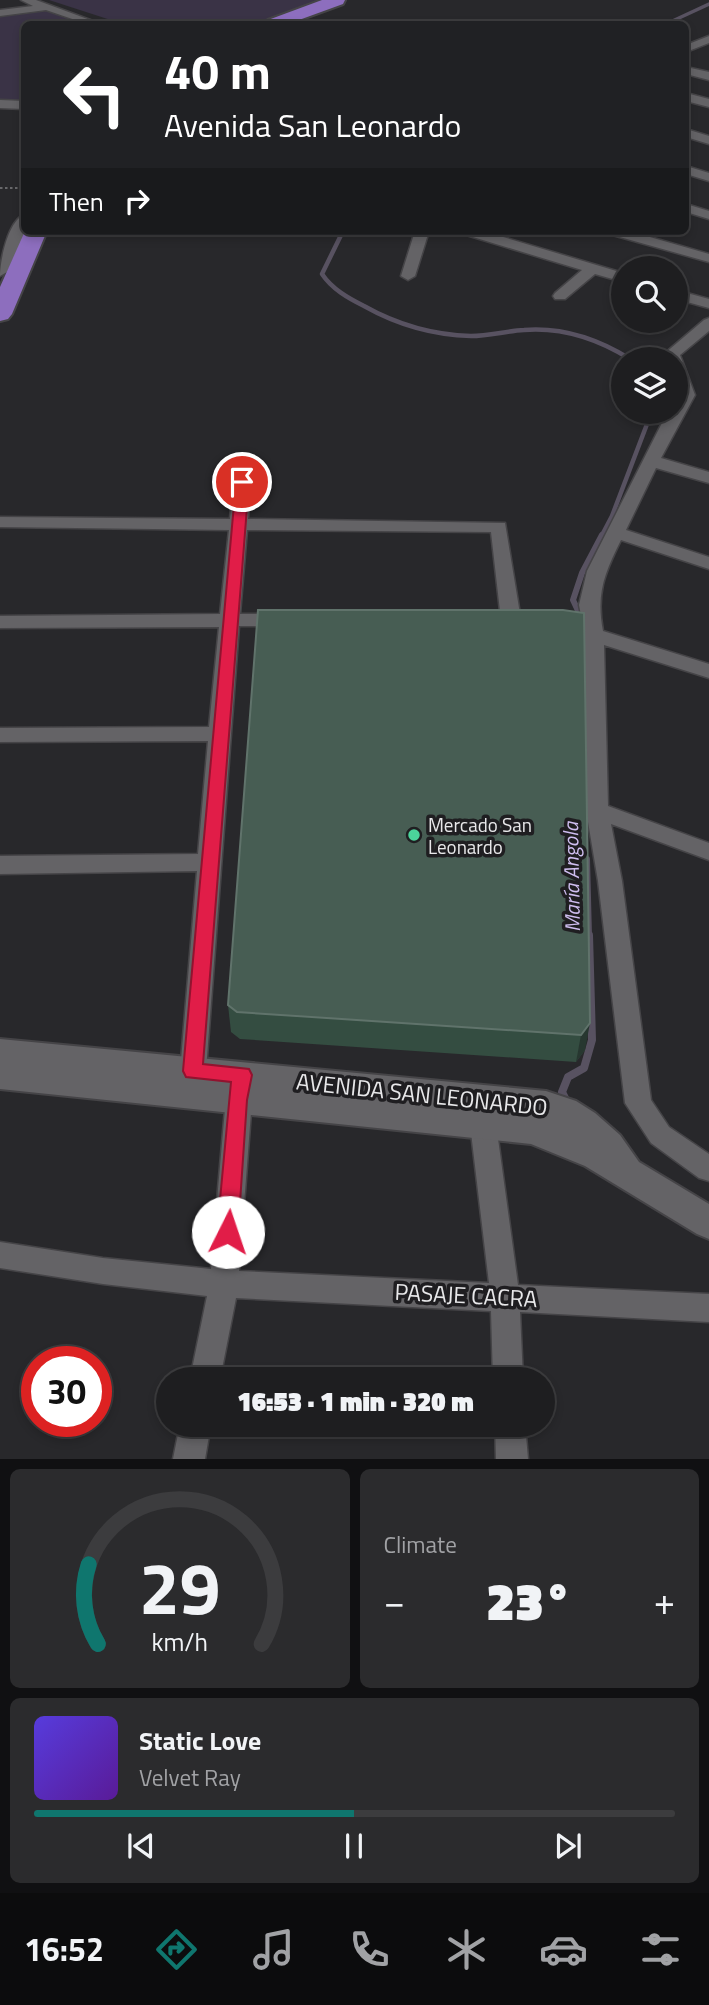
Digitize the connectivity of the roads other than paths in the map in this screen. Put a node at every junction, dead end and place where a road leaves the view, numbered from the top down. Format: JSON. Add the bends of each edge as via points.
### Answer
{"nodes":[{"id":1,"x":26,"y":0,"type":"edge"},
{"id":2,"x":337,"y":0,"type":"edge"},
{"id":3,"x":48,"y":8,"type":"junction"},
{"id":4,"x":0,"y":13,"type":"edge"},
{"id":5,"x":87,"y":21,"type":"edge"},
{"id":6,"x":282,"y":21,"type":"edge"},
{"id":7,"x":709,"y":38,"type":"edge"},
{"id":8,"x":689,"y":48,"type":"edge"},
{"id":9,"x":689,"y":48,"type":"edge"},
{"id":10,"x":709,"y":51,"type":"edge"},
{"id":11,"x":689,"y":72,"type":"edge"},
{"id":12,"x":709,"y":76,"type":"edge"},
{"id":13,"x":689,"y":98,"type":"edge"},
{"id":14,"x":709,"y":103,"type":"edge"},
{"id":15,"x":0,"y":104,"type":"edge"},
{"id":16,"x":21,"y":105,"type":"edge"},
{"id":17,"x":689,"y":125,"type":"edge"},
{"id":18,"x":709,"y":130,"type":"edge"},
{"id":19,"x":689,"y":134,"type":"edge"},
{"id":20,"x":709,"y":139,"type":"edge"},
{"id":21,"x":689,"y":171,"type":"edge"},
{"id":22,"x":709,"y":177,"type":"edge"},
{"id":23,"x":689,"y":209,"type":"edge"},
{"id":24,"x":709,"y":215,"type":"edge"},
{"id":25,"x":21,"y":228,"type":"edge"},
{"id":26,"x":34,"y":235,"type":"edge"},
{"id":27,"x":421,"y":235,"type":"edge"},
{"id":28,"x":481,"y":235,"type":"edge"},
{"id":29,"x":628,"y":235,"type":"edge"},
{"id":30,"x":709,"y":258,"type":"edge"},
{"id":31,"x":593,"y":269,"type":"junction"},
{"id":32,"x":611,"y":274,"type":"edge"},
{"id":33,"x":408,"y":276,"type":"dead end"},
{"id":34,"x":3,"y":285,"type":"edge"},
{"id":35,"x":560,"y":296,"type":"dead end"},
{"id":36,"x":688,"y":298,"type":"edge"},
{"id":37,"x":709,"y":304,"type":"edge"},
{"id":38,"x":0,"y":313,"type":"edge"},
{"id":39,"x":709,"y":323,"type":"edge"},
{"id":40,"x":680,"y":347,"type":"edge"},
{"id":41,"x":669,"y":424,"type":"edge"},
{"id":42,"x":652,"y":461,"type":"junction"},
{"id":43,"x":709,"y":478,"type":"edge"},
{"id":44,"x":242,"y":482,"type":"dead end"},
{"id":45,"x":0,"y":522,"type":"edge"},
{"id":46,"x":239,"y":525,"type":"junction"},
{"id":47,"x":614,"y":533,"type":"junction"},
{"id":48,"x":709,"y":563,"type":"edge"},
{"id":49,"x":230,"y":620,"type":"junction"},
{"id":50,"x":310,"y":620,"type":"edge"},
{"id":51,"x":511,"y":621,"type":"edge"},
{"id":52,"x":0,"y":622,"type":"edge"},
{"id":53,"x":580,"y":631,"type":"junction"},
{"id":54,"x":709,"y":671,"type":"edge"},
{"id":55,"x":219,"y":734,"type":"junction"},
{"id":56,"x":0,"y":735,"type":"edge"},
{"id":57,"x":597,"y":810,"type":"junction"},
{"id":58,"x":709,"y":852,"type":"edge"},
{"id":59,"x":210,"y":862,"type":"junction"},
{"id":60,"x":0,"y":865,"type":"edge"},
{"id":61,"x":0,"y":1052,"type":"edge"},
{"id":62,"x":0,"y":1075,"type":"edge"},
{"id":63,"x":192,"y":1083,"type":"junction"},
{"id":64,"x":240,"y":1087,"type":"junction"},
{"id":65,"x":485,"y":1111,"type":"junction"},
{"id":66,"x":709,"y":1169,"type":"edge"},
{"id":67,"x":702,"y":1222,"type":"edge"},
{"id":68,"x":0,"y":1255,"type":"edge"},
{"id":69,"x":224,"y":1284,"type":"junction"},
{"id":70,"x":505,"y":1297,"type":"junction"},
{"id":71,"x":709,"y":1308,"type":"edge"},
{"id":72,"x":207,"y":1367,"type":"edge"},
{"id":73,"x":508,"y":1367,"type":"edge"},
{"id":74,"x":193,"y":1437,"type":"edge"},
{"id":75,"x":511,"y":1437,"type":"edge"},
{"id":76,"x":189,"y":1459,"type":"edge"},
{"id":77,"x":512,"y":1459,"type":"edge"}],
"edges":[{"from":1,"to":3,"type":"street"},
{"from":2,"to":6,"type":"highway"},
{"from":3,"to":4,"type":"street"},
{"from":3,"to":5,"type":"street"},
{"from":7,"to":8,"type":"street"},
{"from":9,"to":10,"type":"street"},
{"from":11,"to":12,"type":"street"},
{"from":13,"to":14,"type":"street"},
{"from":15,"to":16,"type":"street"},
{"from":17,"to":18,"type":"street"},
{"from":19,"to":20,"type":"street"},
{"from":21,"to":22,"type":"street"},
{"from":23,"to":24,"type":"street"},
{"from":25,"to":34,"type":"street"},
{"from":26,"to":34,"type":"highway"},
{"from":27,"to":33,"type":"street"},
{"from":28,"to":31,"type":"street"},
{"from":29,"to":30,"type":"street"},
{"from":31,"to":32,"type":"street"},
{"from":31,"to":35,"type":"street"},
{"from":34,"to":38,"type":"highway"},
{"from":36,"to":37,"type":"street"},
{"from":39,"to":40,"type":"street"},
{"from":41,"to":42,"type":"street"},
{"from":42,"to":43,"type":"street"},
{"from":42,"to":47,"type":"street"},
{"from":44,"to":46,"type":"street"},
{"from":45,"to":46,"type":"street"},
{"from":46,"to":49,"type":"street"},
{"from":46,"to":51,"type":"street","via":[[499,527]]},
{"from":47,"to":48,"type":"street"},
{"from":47,"to":53,"type":"street","via":[[596,571]]},
{"from":49,"to":50,"type":"street"},
{"from":49,"to":52,"type":"street"},
{"from":49,"to":55,"type":"street"},
{"from":53,"to":54,"type":"street"},
{"from":53,"to":57,"type":"street"},
{"from":55,"to":56,"type":"street"},
{"from":55,"to":59,"type":"street"},
{"from":57,"to":58,"type":"street"},
{"from":57,"to":66,"type":"street","via":[[638,1103],[660,1135]]},
{"from":59,"to":60,"type":"street"},
{"from":59,"to":63,"type":"street"},
{"from":61,"to":63,"type":"street","name":"AVENIDA SAN LEONARDO"},
{"from":62,"to":63,"type":"street","name":"AVENIDA SAN LEONARDO"},
{"from":63,"to":64,"type":"street","name":"AVENIDA SAN LEONARDO"},
{"from":64,"to":65,"type":"street","name":"AVENIDA SAN LEONARDO"},
{"from":64,"to":69,"type":"street"},
{"from":65,"to":67,"type":"street","name":"AVENIDA SAN LEONARDO","via":[[597,1155]]},
{"from":65,"to":70,"type":"street"},
{"from":68,"to":69,"type":"street","name":"PASAJE CACRA"},
{"from":69,"to":70,"type":"street","name":"PASAJE CACRA"},
{"from":69,"to":72,"type":"street"},
{"from":70,"to":71,"type":"street","name":"PASAJE CACRA"},
{"from":70,"to":73,"type":"street"},
{"from":74,"to":76,"type":"street"},
{"from":75,"to":77,"type":"street"}]}
